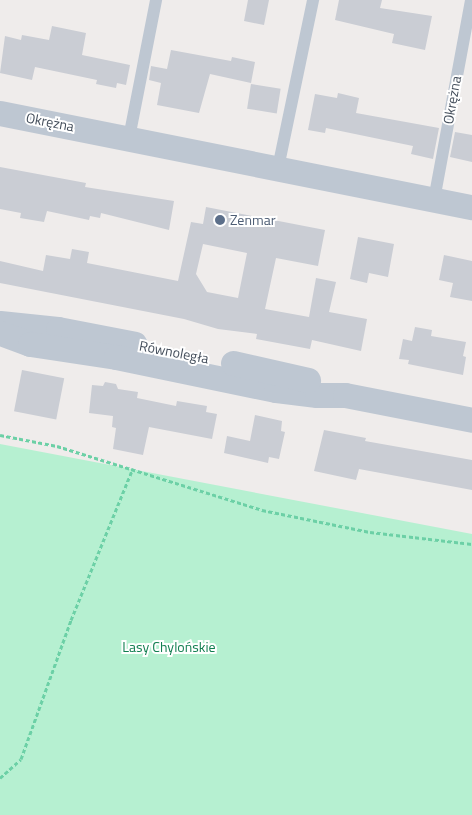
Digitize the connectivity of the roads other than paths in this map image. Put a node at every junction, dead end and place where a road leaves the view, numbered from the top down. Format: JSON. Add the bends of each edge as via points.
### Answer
{"nodes":[{"id":1,"x":156,"y":0,"type":"edge"},
{"id":2,"x":313,"y":0,"type":"edge"},
{"id":3,"x":470,"y":0,"type":"edge"},
{"id":4,"x":0,"y":113,"type":"edge"},
{"id":5,"x":129,"y":138,"type":"junction"},
{"id":6,"x":278,"y":168,"type":"junction"},
{"id":7,"x":434,"y":200,"type":"junction"},
{"id":8,"x":472,"y":207,"type":"edge"},
{"id":9,"x":0,"y":323,"type":"edge"},
{"id":10,"x":0,"y":333,"type":"edge"},
{"id":11,"x":345,"y":395,"type":"junction"},
{"id":12,"x":472,"y":420,"type":"edge"}],
"edges":[{"from":1,"to":5,"type":"lane"},
{"from":2,"to":6,"type":"lane"},
{"from":3,"to":7,"type":"lane","name":"Okrężna"},
{"from":4,"to":5,"type":"street","name":"Okrężna"},
{"from":5,"to":6,"type":"street","name":"Okrężna"},
{"from":6,"to":7,"type":"street","name":"Okrężna"},
{"from":7,"to":8,"type":"street","name":"Okrężna"},
{"from":9,"to":11,"type":"street","name":"Równoległa","via":[[58,329],[275,372],[318,382]]},
{"from":10,"to":11,"type":"street","name":"Równoległa","via":[[30,344],[116,357],[276,390]]},
{"from":11,"to":12,"type":"street","name":"Równoległa"}]}
